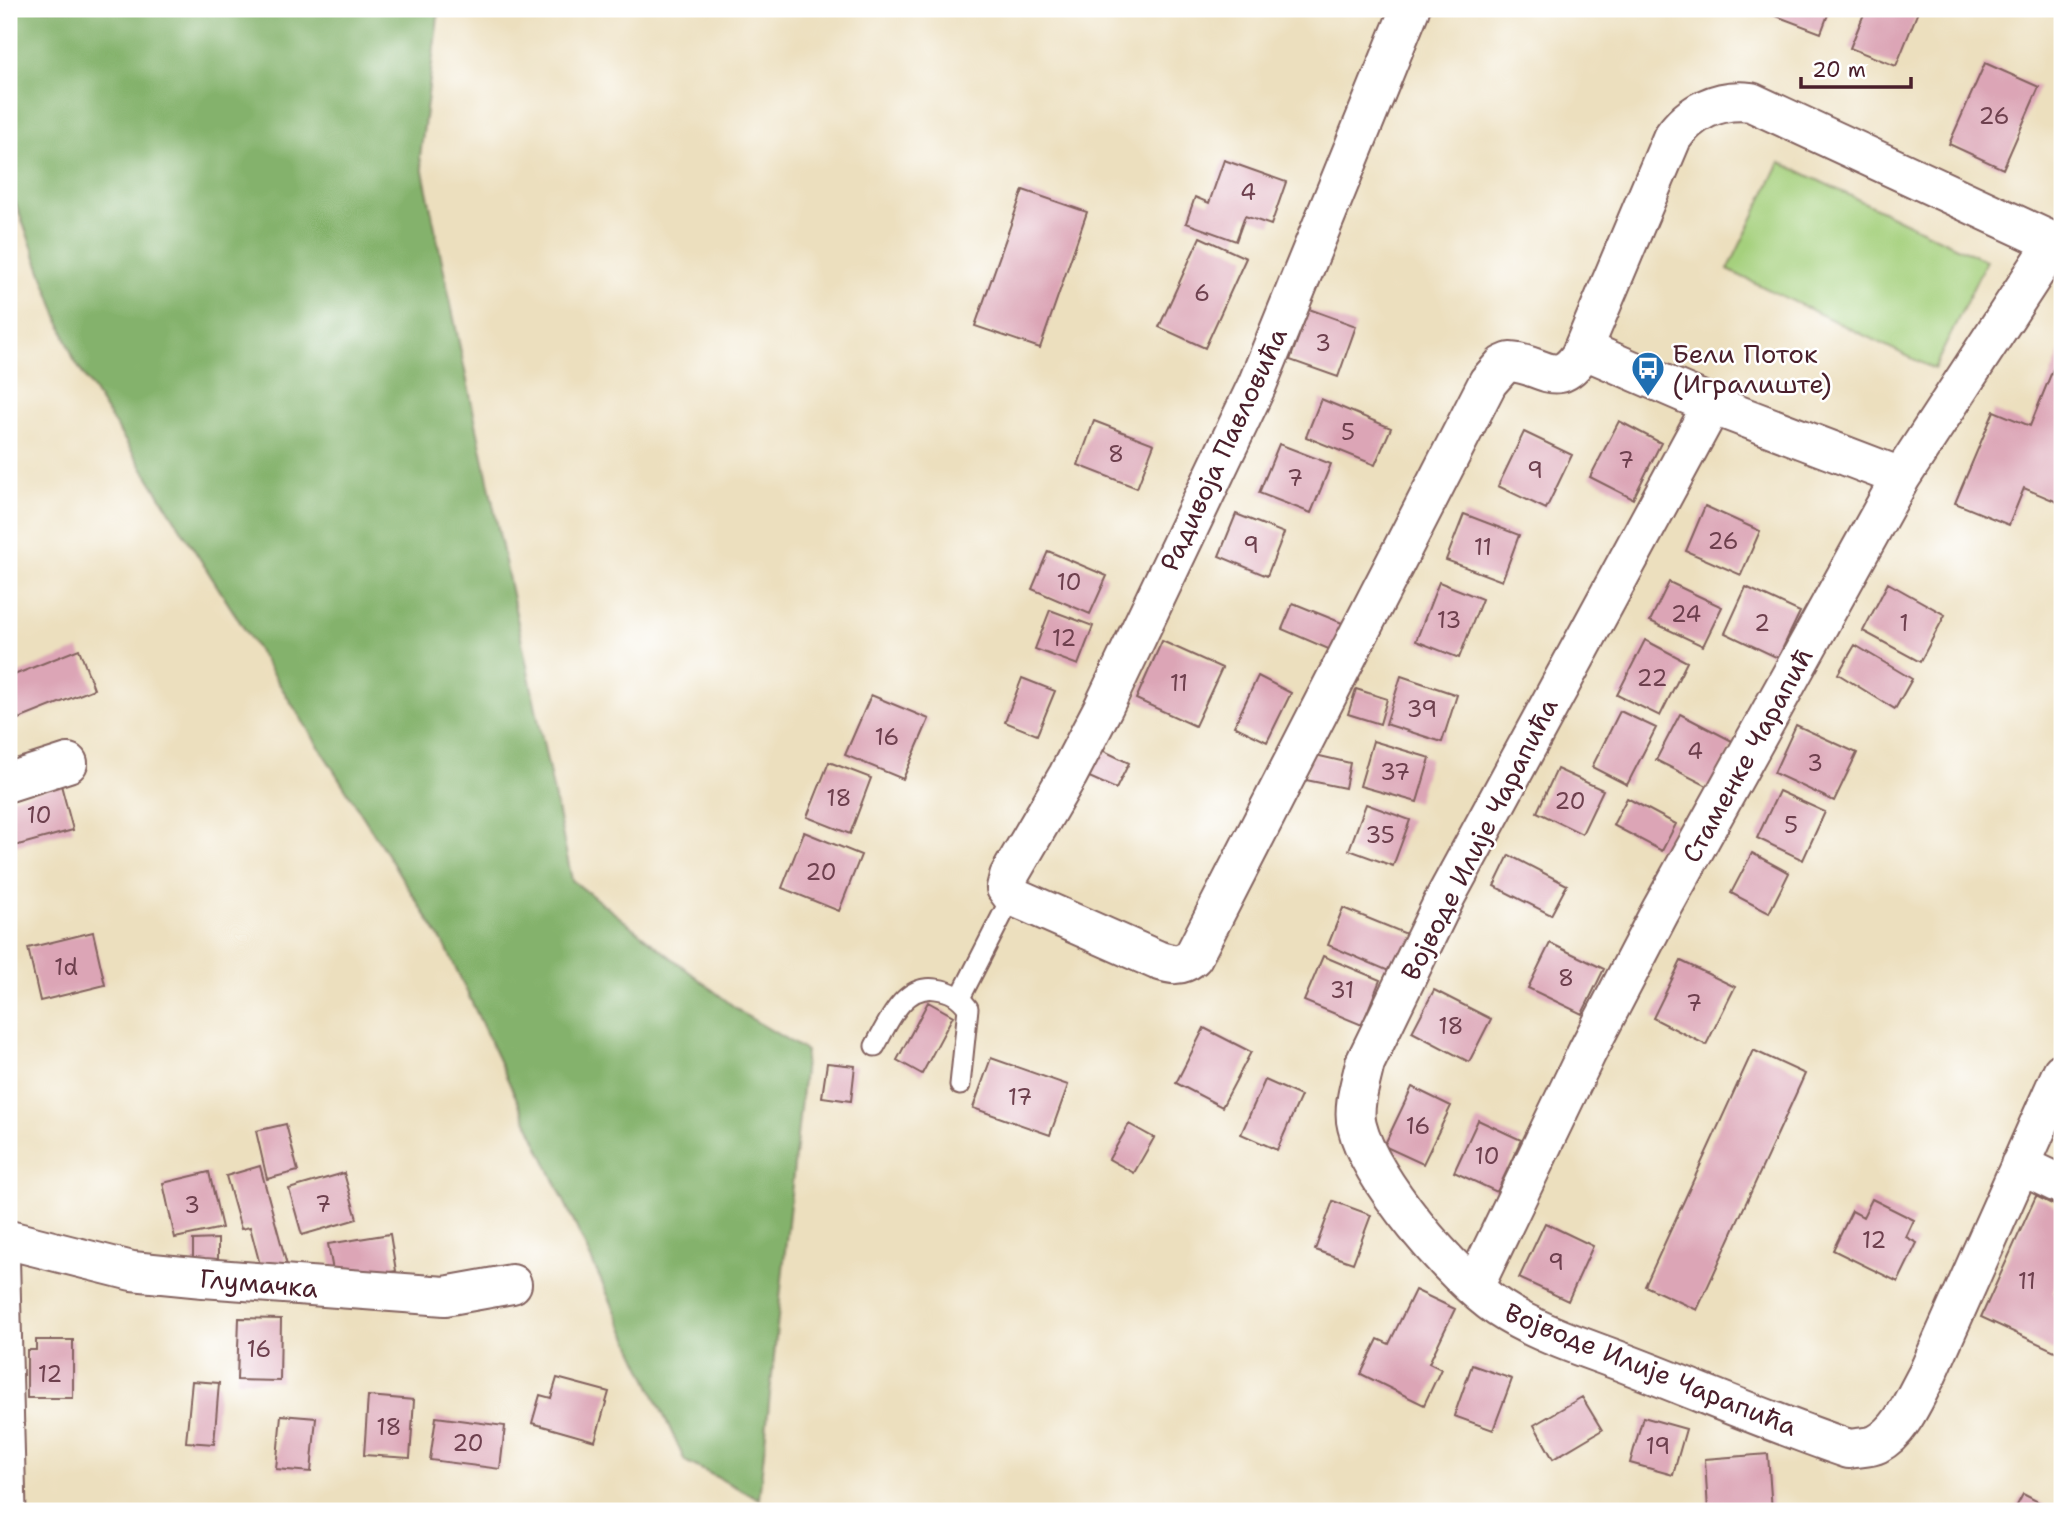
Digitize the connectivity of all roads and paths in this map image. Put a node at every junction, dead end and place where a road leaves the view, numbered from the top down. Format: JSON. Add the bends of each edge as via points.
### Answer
{"nodes":[{"id":1,"x":1410,"y":9,"type":"edge"},
{"id":2,"x":2058,"y":244,"type":"edge"},
{"id":3,"x":1583,"y":349,"type":"junction"},
{"id":4,"x":1712,"y":405,"type":"junction"},
{"id":5,"x":1900,"y":477,"type":"junction"},
{"id":6,"x":68,"y":763,"type":"dead end"},
{"id":7,"x":9,"y":782,"type":"edge"},
{"id":8,"x":1011,"y":886,"type":"junction"},
{"id":9,"x":960,"y":998,"type":"junction"},
{"id":10,"x":876,"y":1046,"type":"dead end"},
{"id":11,"x":2062,"y":1072,"type":"edge"},
{"id":12,"x":960,"y":1085,"type":"dead end"},
{"id":13,"x":2020,"y":1165,"type":"junction"},
{"id":14,"x":2062,"y":1185,"type":"edge"},
{"id":15,"x":9,"y":1240,"type":"edge"},
{"id":16,"x":512,"y":1284,"type":"dead end"},
{"id":17,"x":1474,"y":1287,"type":"junction"},
{"id":18,"x":16,"y":1511,"type":"edge"}],
"edges":[{"from":1,"to":8,"type":"street","name":"Радивоја Павловића","via":[[1257,385],[1104,706]]},
{"from":2,"to":3,"type":"street","via":[[1751,102],[1723,103],[1693,115],[1672,138]]},
{"from":2,"to":5,"type":"street","name":"Стаменке Чарапић"},
{"from":3,"to":4,"type":"street"},
{"from":3,"to":8,"type":"street","via":[[1572,368],[1557,375],[1517,363],[1496,371],[1185,964],[1157,960]]},
{"from":4,"to":5,"type":"street"},
{"from":4,"to":17,"type":"street","name":"Војводе Илије Чарапића","via":[[1446,896],[1365,1063],[1356,1124],[1368,1155],[1410,1219],[1443,1260]]},
{"from":5,"to":17,"type":"street","name":"Стаменке Чарапић","via":[[1660,912]]},
{"from":6,"to":7,"type":"street"},
{"from":8,"to":9,"type":"lane"},
{"from":9,"to":10,"type":"lane","via":[[928,988],[909,994]]},
{"from":9,"to":12,"type":"lane","via":[[968,1009],[968,1023]]},
{"from":11,"to":13,"type":"street","name":"Војводе Илије Чарапића"},
{"from":13,"to":14,"type":"street"},
{"from":13,"to":17,"type":"street","name":"Војводе Илије Чарапића","via":[[1927,1375],[1897,1427],[1875,1445],[1849,1448],[1682,1385],[1521,1320]]},
{"from":15,"to":16,"type":"street","name":"Глумачка","via":[[132,1271],[216,1280],[445,1296]]},
{"from":15,"to":18,"type":"lane"}]}
